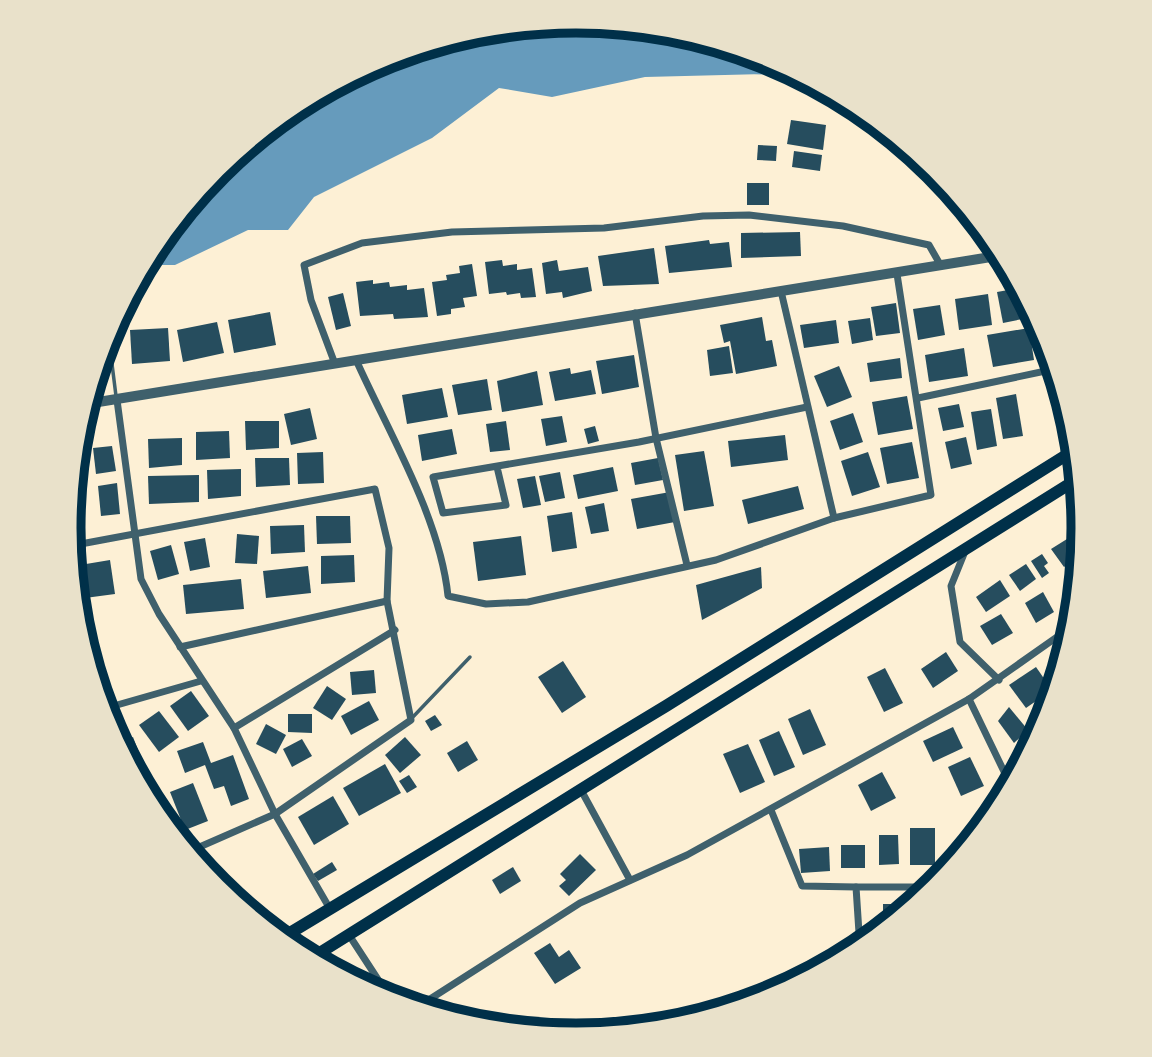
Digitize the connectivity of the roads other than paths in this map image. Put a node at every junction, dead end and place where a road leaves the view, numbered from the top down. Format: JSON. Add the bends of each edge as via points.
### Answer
{"nodes":[{"id":1,"x":991,"y":257,"type":"edge"},
{"id":2,"x":941,"y":266,"type":"junction"},
{"id":3,"x":897,"y":274,"type":"junction"},
{"id":4,"x":781,"y":291,"type":"junction"},
{"id":5,"x":635,"y":313,"type":"junction"},
{"id":6,"x":111,"y":357,"type":"edge"},
{"id":7,"x":358,"y":362,"type":"junction"},
{"id":8,"x":335,"y":364,"type":"junction"},
{"id":9,"x":1046,"y":371,"type":"edge"},
{"id":10,"x":918,"y":398,"type":"junction"},
{"id":11,"x":117,"y":400,"type":"junction"},
{"id":12,"x":97,"y":403,"type":"edge"},
{"id":13,"x":807,"y":407,"type":"junction"},
{"id":14,"x":656,"y":438,"type":"junction"},
{"id":15,"x":1066,"y":455,"type":"edge"},
{"id":16,"x":497,"y":467,"type":"junction"},
{"id":17,"x":1069,"y":484,"type":"edge"},
{"id":18,"x":834,"y":518,"type":"junction"},
{"id":19,"x":134,"y":534,"type":"junction"},
{"id":20,"x":81,"y":544,"type":"edge"},
{"id":21,"x":967,"y":549,"type":"junction"},
{"id":22,"x":687,"y":565,"type":"junction"},
{"id":23,"x":387,"y":601,"type":"junction"},
{"id":24,"x":395,"y":631,"type":"junction"},
{"id":25,"x":1059,"y":636,"type":"edge"},
{"id":26,"x":180,"y":648,"type":"junction"},
{"id":27,"x":470,"y":657,"type":"dead end"},
{"id":28,"x":999,"y":680,"type":"junction"},
{"id":29,"x":201,"y":681,"type":"junction"},
{"id":30,"x":969,"y":699,"type":"junction"},
{"id":31,"x":114,"y":706,"type":"edge"},
{"id":32,"x":411,"y":720,"type":"junction"},
{"id":33,"x":233,"y":728,"type":"junction"},
{"id":34,"x":1007,"y":773,"type":"edge"},
{"id":35,"x":581,"y":789,"type":"junction"},
{"id":36,"x":771,"y":810,"type":"junction"},
{"id":37,"x":275,"y":814,"type":"junction"},
{"id":38,"x":198,"y":848,"type":"edge"},
{"id":39,"x":630,"y":880,"type":"junction"},
{"id":40,"x":856,"y":887,"type":"junction"},
{"id":41,"x":918,"y":887,"type":"edge"},
{"id":42,"x":330,"y":909,"type":"junction"},
{"id":43,"x":291,"y":933,"type":"edge"},
{"id":44,"x":349,"y":934,"type":"junction"},
{"id":45,"x":859,"y":934,"type":"edge"},
{"id":46,"x":320,"y":952,"type":"edge"},
{"id":47,"x":382,"y":984,"type":"edge"},
{"id":48,"x":428,"y":1000,"type":"edge"}],
"edges":[{"from":1,"to":2,"type":"street"},
{"from":2,"to":3,"type":"street"},
{"from":2,"to":8,"type":"street","via":[[929,245],[844,226],[749,215],[604,228],[453,232],[362,243],[304,265],[311,300]]},
{"from":3,"to":4,"type":"street"},
{"from":3,"to":10,"type":"street"},
{"from":4,"to":5,"type":"street"},
{"from":4,"to":13,"type":"street"},
{"from":5,"to":7,"type":"street"},
{"from":5,"to":14,"type":"street"},
{"from":6,"to":11,"type":"lane"},
{"from":7,"to":8,"type":"street"},
{"from":7,"to":22,"type":"street","via":[[426,509],[447,596],[486,604],[528,602]]},
{"from":8,"to":11,"type":"street"},
{"from":9,"to":10,"type":"street"},
{"from":10,"to":18,"type":"street","via":[[931,495]]},
{"from":11,"to":12,"type":"street"},
{"from":11,"to":19,"type":"street"},
{"from":13,"to":14,"type":"street"},
{"from":13,"to":18,"type":"street"},
{"from":14,"to":16,"type":"street"},
{"from":14,"to":22,"type":"street"},
{"from":15,"to":42,"type":"highway","via":[[666,706]]},
{"from":16,"to":16,"type":"street","via":[[433,477],[443,513],[506,505]]},
{"from":17,"to":21,"type":"highway"},
{"from":18,"to":22,"type":"street","via":[[716,560]]},
{"from":19,"to":20,"type":"street"},
{"from":19,"to":23,"type":"street","via":[[375,489],[389,548]]},
{"from":19,"to":26,"type":"street","via":[[141,579]]},
{"from":21,"to":28,"type":"street","via":[[951,586],[960,642]]},
{"from":21,"to":35,"type":"highway"},
{"from":23,"to":24,"type":"street"},
{"from":23,"to":26,"type":"street"},
{"from":24,"to":32,"type":"street"},
{"from":24,"to":33,"type":"street"},
{"from":25,"to":28,"type":"street"},
{"from":26,"to":29,"type":"street"},
{"from":27,"to":32,"type":"lane"},
{"from":28,"to":30,"type":"street"},
{"from":29,"to":31,"type":"street"},
{"from":29,"to":33,"type":"street"},
{"from":30,"to":34,"type":"street"},
{"from":30,"to":36,"type":"street"},
{"from":32,"to":37,"type":"street"},
{"from":33,"to":37,"type":"street"},
{"from":35,"to":39,"type":"street"},
{"from":35,"to":44,"type":"highway"},
{"from":36,"to":39,"type":"street"},
{"from":36,"to":40,"type":"street","via":[[802,886]]},
{"from":37,"to":38,"type":"street"},
{"from":37,"to":42,"type":"street"},
{"from":39,"to":48,"type":"street","via":[[580,903]]},
{"from":40,"to":41,"type":"street"},
{"from":40,"to":45,"type":"street"},
{"from":42,"to":43,"type":"highway"},
{"from":44,"to":46,"type":"highway"},
{"from":44,"to":47,"type":"street"}]}
